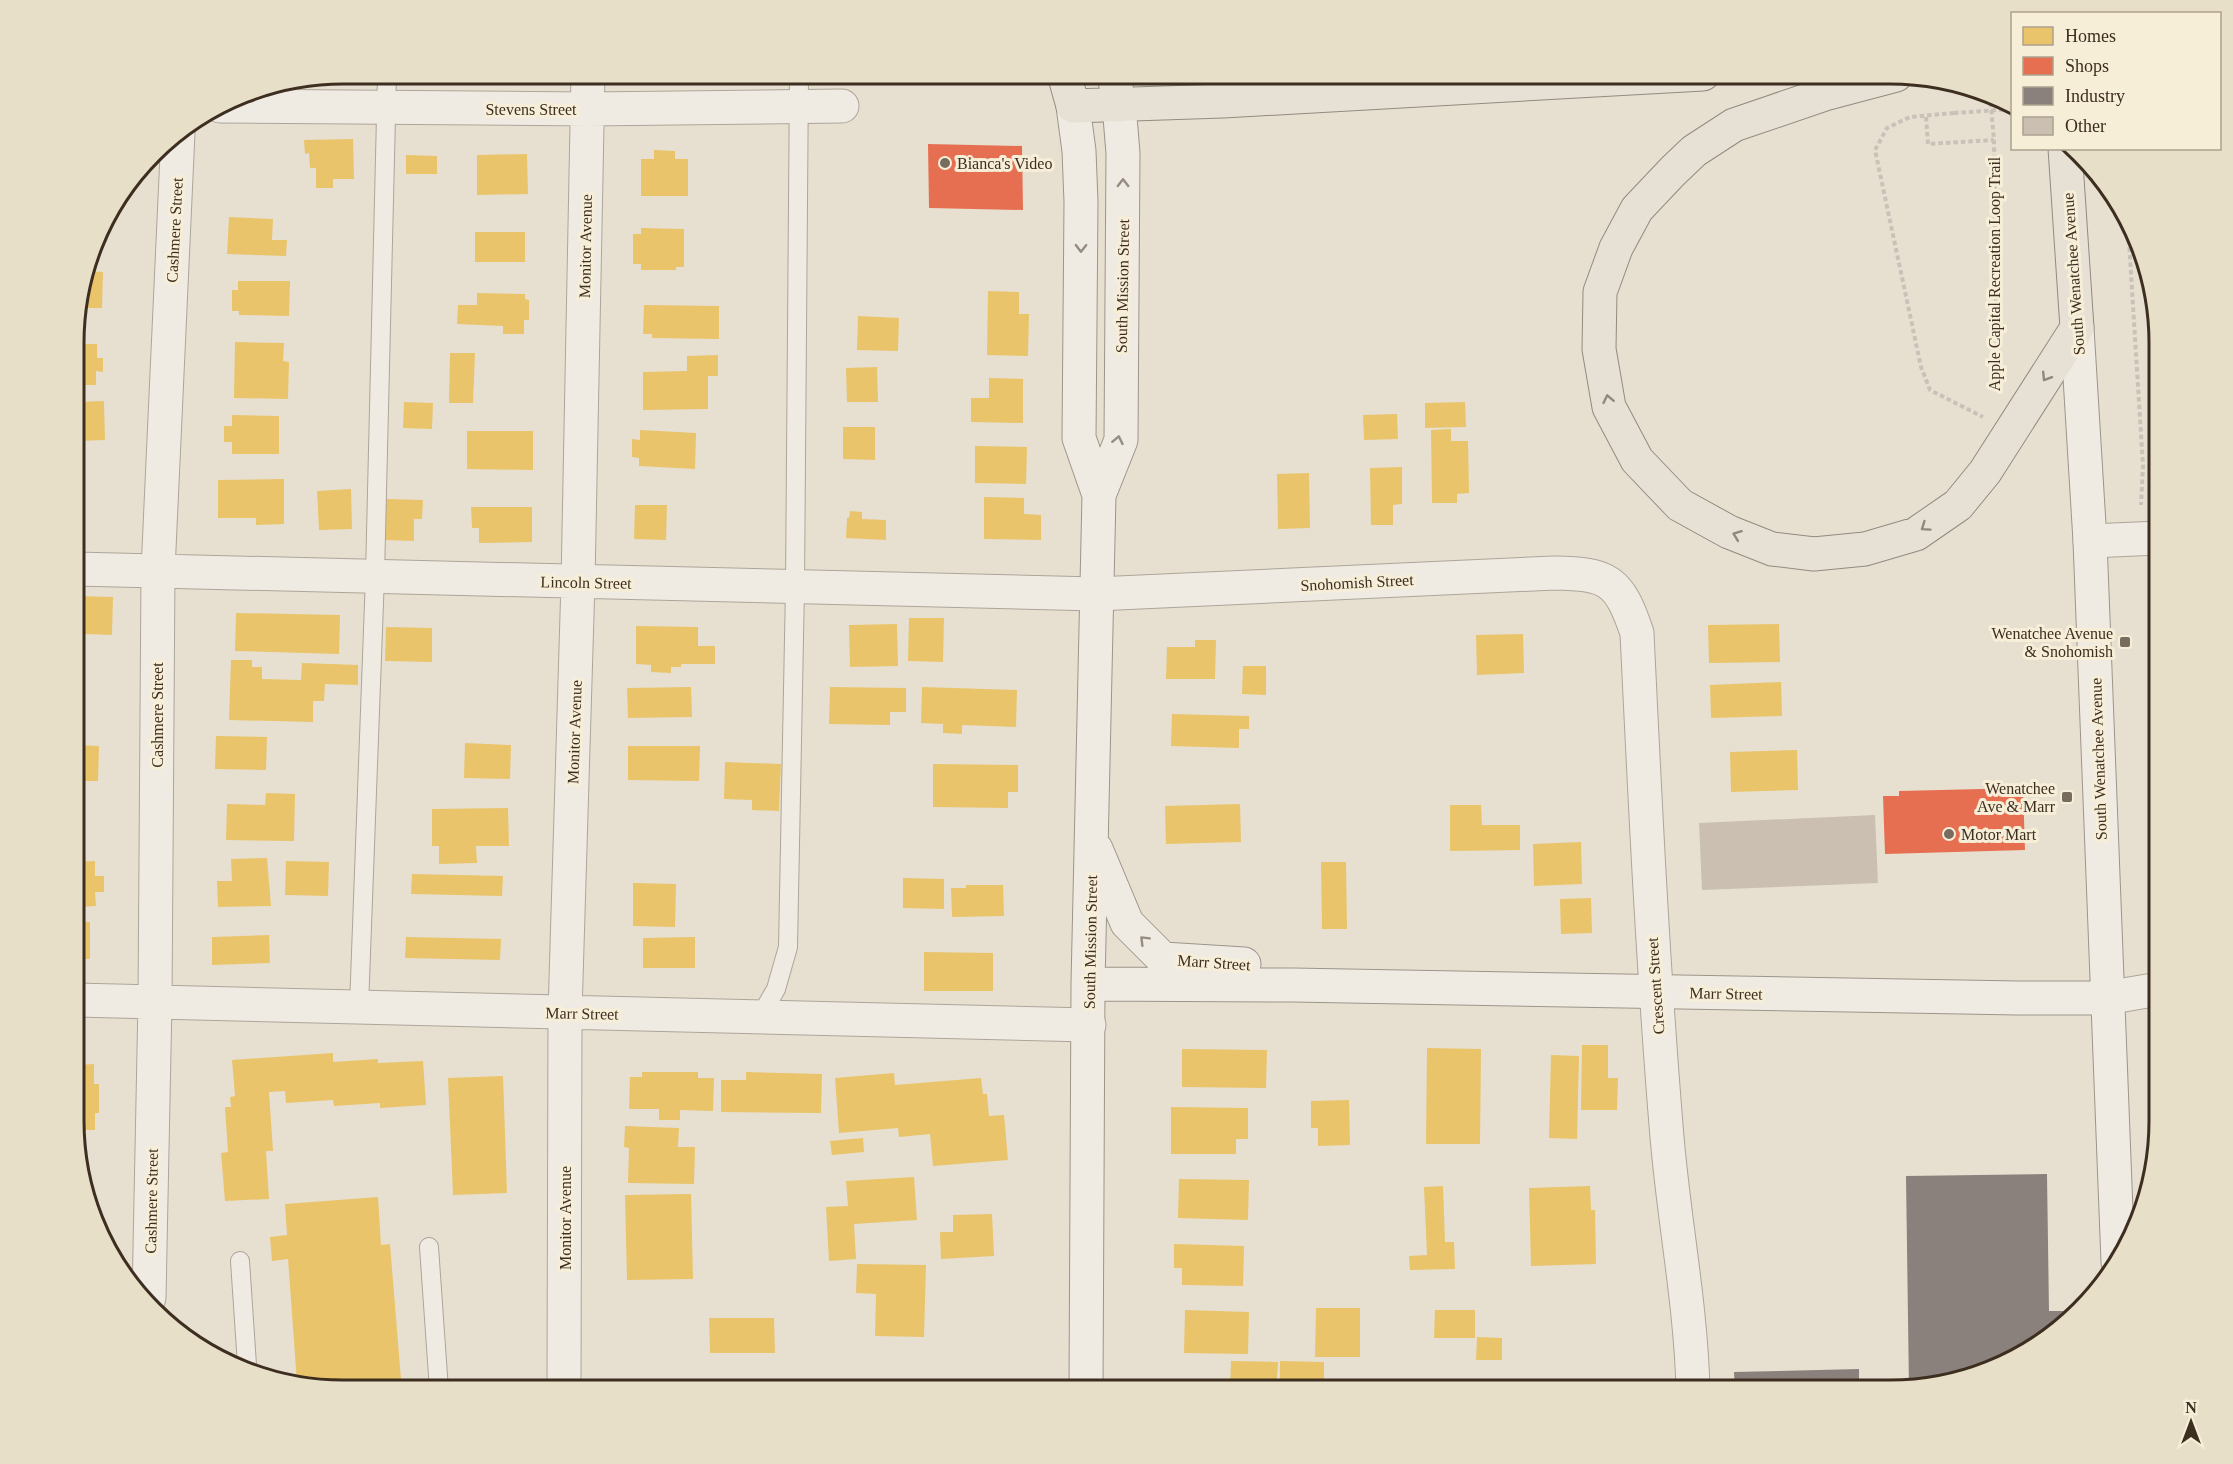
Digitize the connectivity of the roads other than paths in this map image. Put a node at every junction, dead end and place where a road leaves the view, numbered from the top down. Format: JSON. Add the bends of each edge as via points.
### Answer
{"nodes":[{"id":1,"x":387,"y":84,"type":"edge"},
{"id":2,"x":588,"y":84,"type":"edge"},
{"id":3,"x":799,"y":84,"type":"edge"},
{"id":4,"x":1068,"y":84,"type":"edge"},
{"id":5,"x":1525,"y":84,"type":"edge"},
{"id":6,"x":1863,"y":84,"type":"edge"},
{"id":7,"x":1116,"y":89,"type":"edge"},
{"id":8,"x":239,"y":106,"type":"edge"},
{"id":9,"x":842,"y":106,"type":"dead end"},
{"id":10,"x":1073,"y":106,"type":"junction"},
{"id":11,"x":798,"y":107,"type":"junction"},
{"id":12,"x":386,"y":108,"type":"junction"},
{"id":13,"x":588,"y":109,"type":"junction"},
{"id":14,"x":178,"y":144,"type":"edge"},
{"id":15,"x":2065,"y":152,"type":"edge"},
{"id":16,"x":2077,"y":328,"type":"junction"},
{"id":17,"x":1099,"y":495,"type":"junction"},
{"id":18,"x":2149,"y":538,"type":"edge"},
{"id":19,"x":2090,"y":541,"type":"junction"},
{"id":20,"x":84,"y":569,"type":"edge"},
{"id":21,"x":158,"y":571,"type":"junction"},
{"id":22,"x":375,"y":576,"type":"junction"},
{"id":23,"x":578,"y":582,"type":"junction"},
{"id":24,"x":1614,"y":586,"type":"joint"},
{"id":25,"x":795,"y":587,"type":"junction"},
{"id":26,"x":1096,"y":594,"type":"junction"},
{"id":27,"x":1091,"y":839,"type":"junction"},
{"id":28,"x":1088,"y":984,"type":"junction"},
{"id":29,"x":1293,"y":985,"type":"junction"},
{"id":30,"x":2149,"y":991,"type":"edge"},
{"id":31,"x":1655,"y":992,"type":"junction"},
{"id":32,"x":2106,"y":998,"type":"junction"},
{"id":33,"x":84,"y":1000,"type":"edge"},
{"id":34,"x":155,"y":1002,"type":"junction"},
{"id":35,"x":359,"y":1007,"type":"junction"},
{"id":36,"x":565,"y":1012,"type":"junction"},
{"id":37,"x":760,"y":1017,"type":"junction"},
{"id":38,"x":1089,"y":1025,"type":"junction"},
{"id":39,"x":2117,"y":1244,"type":"edge"},
{"id":40,"x":429,"y":1247,"type":"dead end"},
{"id":41,"x":240,"y":1261,"type":"dead end"},
{"id":42,"x":149,"y":1293,"type":"edge"},
{"id":43,"x":247,"y":1361,"type":"edge"},
{"id":44,"x":438,"y":1380,"type":"edge"},
{"id":45,"x":564,"y":1380,"type":"edge"},
{"id":46,"x":1086,"y":1380,"type":"edge"},
{"id":47,"x":1693,"y":1380,"type":"edge"}],
"edges":[{"from":1,"to":12,"type":"lane"},
{"from":2,"to":13,"type":"street","name":"Monitor Avenue"},
{"from":3,"to":11,"type":"lane"},
{"from":4,"to":10,"type":"main road","name":"South Mission Street"},
{"from":5,"to":7,"type":"main road","via":[[1223,101]]},
{"from":16,"to":6,"type":"main road","one_way":true,"via":[[1985,472],[1958,504],[1916,534],[1865,549],[1814,554],[1772,549],[1729,532],[1680,504],[1637,460],[1609,407],[1599,349],[1600,292],[1616,248],[1637,209],[1694,152],[1734,125]]},
{"from":7,"to":10,"type":"main road"},
{"from":17,"to":7,"type":"street","name":"South Mission Street","one_way":true,"via":[[1121,440],[1123,153]]},
{"from":8,"to":12,"type":"street","name":"Stevens Street"},
{"from":9,"to":11,"type":"street","name":"Stevens Street"},
{"from":10,"to":17,"type":"street","name":"South Mission Street","one_way":true,"via":[[1082,202],[1079,438]]},
{"from":11,"to":13,"type":"street","name":"Stevens Street"},
{"from":11,"to":25,"type":"lane"},
{"from":12,"to":13,"type":"street","name":"Stevens Street"},
{"from":12,"to":22,"type":"lane"},
{"from":13,"to":23,"type":"street","name":"Monitor Avenue"},
{"from":14,"to":21,"type":"street","name":"Cashmere Street"},
{"from":15,"to":16,"type":"main road","name":"South Wenatchee Avenue"},
{"from":16,"to":19,"type":"street","name":"South Wenatchee Avenue"},
{"from":17,"to":26,"type":"street","name":"South Mission Street"},
{"from":18,"to":19,"type":"street"},
{"from":19,"to":32,"type":"street","name":"South Wenatchee Avenue"},
{"from":20,"to":21,"type":"street","name":"Lincoln Street"},
{"from":21,"to":22,"type":"street","name":"Lincoln Street"},
{"from":21,"to":34,"type":"street","name":"Cashmere Street"},
{"from":22,"to":23,"type":"street","name":"Lincoln Street"},
{"from":22,"to":35,"type":"lane"},
{"from":23,"to":25,"type":"street","name":"Lincoln Street"},
{"from":23,"to":36,"type":"street","name":"Monitor Avenue"},
{"from":24,"to":26,"type":"street","name":"Snohomish Street","via":[[1597,576],[1554,573]]},
{"from":24,"to":31,"type":"street","name":"Crescent Street","via":[[1637,633]]},
{"from":25,"to":26,"type":"street","name":"Lincoln Street"},
{"from":25,"to":37,"type":"lane","via":[[788,947],[776,989]]},
{"from":26,"to":27,"type":"street","name":"South Mission Street"},
{"from":27,"to":28,"type":"street","name":"South Mission Street"},
{"from":29,"to":27,"type":"street","name":"Marr Street","one_way":true,"via":[[1271,966],[1163,959],[1128,923]]},
{"from":28,"to":29,"type":"street","name":"Marr Street"},
{"from":28,"to":38,"type":"street","name":"South Mission Street"},
{"from":29,"to":31,"type":"street","name":"Marr Street"},
{"from":30,"to":32,"type":"street","name":"Marr Street"},
{"from":31,"to":32,"type":"street","name":"Marr Street"},
{"from":31,"to":47,"type":"street","name":"Crescent Street"},
{"from":32,"to":39,"type":"street","name":"South Wenatchee Avenue"},
{"from":33,"to":34,"type":"street","name":"Marr Street"},
{"from":34,"to":35,"type":"street","name":"Marr Street"},
{"from":34,"to":42,"type":"street","name":"Cashmere Street"},
{"from":35,"to":36,"type":"street","name":"Marr Street"},
{"from":36,"to":37,"type":"street","name":"Marr Street"},
{"from":36,"to":45,"type":"street","name":"Monitor Avenue"},
{"from":37,"to":38,"type":"street","name":"Marr Street"},
{"from":38,"to":46,"type":"street","name":"South Mission Street"},
{"from":40,"to":44,"type":"lane"},
{"from":41,"to":43,"type":"lane"}]}
